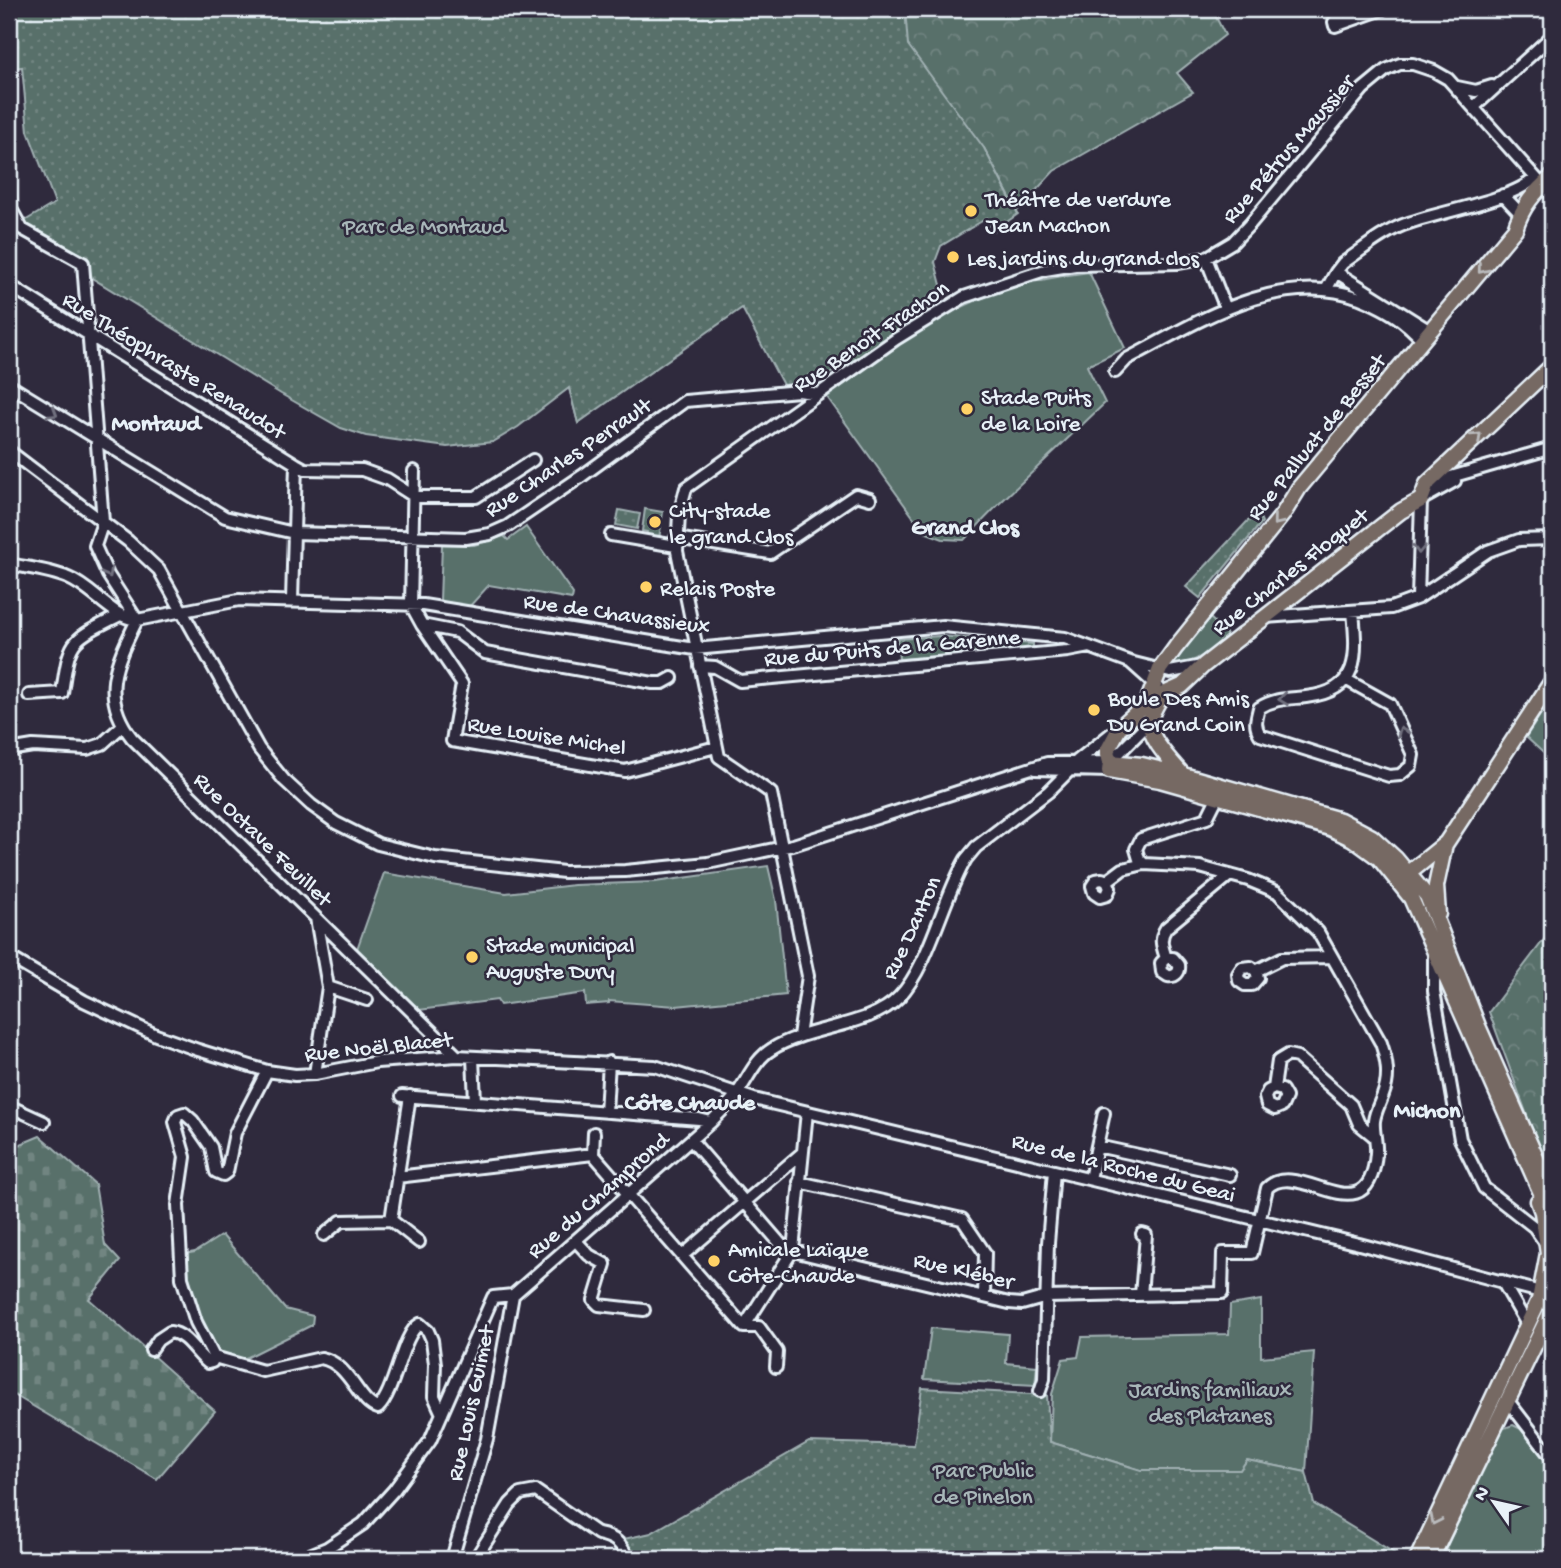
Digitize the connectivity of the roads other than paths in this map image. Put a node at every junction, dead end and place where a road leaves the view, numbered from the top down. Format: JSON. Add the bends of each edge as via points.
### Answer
{"nodes":[{"id":1,"x":1344,"y":9,"type":"edge"},
{"id":2,"x":1383,"y":9,"type":"edge"},
{"id":3,"x":1552,"y":36,"type":"edge"},
{"id":4,"x":1506,"y":78,"type":"junction"},
{"id":5,"x":1448,"y":79,"type":"junction"},
{"id":6,"x":1474,"y":107,"type":"junction"},
{"id":7,"x":9,"y":184,"type":"edge"},
{"id":8,"x":1545,"y":184,"type":"edge"},
{"id":9,"x":1503,"y":195,"type":"junction"},
{"id":10,"x":1520,"y":213,"type":"junction"},
{"id":11,"x":1206,"y":258,"type":"junction"},
{"id":12,"x":1336,"y":272,"type":"junction"},
{"id":13,"x":9,"y":285,"type":"edge"},
{"id":14,"x":1326,"y":290,"type":"junction"},
{"id":15,"x":1226,"y":309,"type":"junction"},
{"id":16,"x":88,"y":333,"type":"junction"},
{"id":17,"x":1427,"y":335,"type":"junction"},
{"id":18,"x":1552,"y":366,"type":"edge"},
{"id":19,"x":1115,"y":372,"type":"dead end"},
{"id":20,"x":9,"y":385,"type":"edge"},
{"id":21,"x":780,"y":393,"type":"junction"},
{"id":22,"x":818,"y":394,"type":"junction"},
{"id":23,"x":789,"y":414,"type":"junction"},
{"id":24,"x":97,"y":440,"type":"junction"},
{"id":25,"x":1552,"y":448,"type":"edge"},
{"id":26,"x":9,"y":451,"type":"edge"},
{"id":27,"x":533,"y":460,"type":"dead end"},
{"id":28,"x":296,"y":464,"type":"junction"},
{"id":29,"x":414,"y":471,"type":"dead end"},
{"id":30,"x":1466,"y":474,"type":"junction"},
{"id":31,"x":1427,"y":484,"type":"junction"},
{"id":32,"x":415,"y":497,"type":"junction"},
{"id":33,"x":870,"y":499,"type":"dead end"},
{"id":34,"x":1421,"y":500,"type":"junction"},
{"id":35,"x":1401,"y":511,"type":"junction"},
{"id":36,"x":103,"y":522,"type":"junction"},
{"id":37,"x":294,"y":533,"type":"junction"},
{"id":38,"x":611,"y":535,"type":"dead end"},
{"id":39,"x":413,"y":537,"type":"junction"},
{"id":40,"x":1552,"y":539,"type":"edge"},
{"id":41,"x":676,"y":542,"type":"junction"},
{"id":42,"x":9,"y":564,"type":"edge"},
{"id":43,"x":1418,"y":598,"type":"junction"},
{"id":44,"x":292,"y":600,"type":"junction"},
{"id":45,"x":411,"y":605,"type":"junction"},
{"id":46,"x":183,"y":610,"type":"junction"},
{"id":47,"x":1353,"y":611,"type":"junction"},
{"id":48,"x":120,"y":615,"type":"junction"},
{"id":49,"x":1265,"y":617,"type":"junction"},
{"id":50,"x":137,"y":620,"type":"junction"},
{"id":51,"x":422,"y":625,"type":"junction"},
{"id":52,"x":1092,"y":646,"type":"junction"},
{"id":53,"x":695,"y":649,"type":"junction"},
{"id":54,"x":1130,"y":662,"type":"junction"},
{"id":55,"x":1204,"y":665,"type":"junction"},
{"id":56,"x":700,"y":666,"type":"junction"},
{"id":57,"x":1160,"y":669,"type":"junction"},
{"id":58,"x":671,"y":678,"type":"dead end"},
{"id":59,"x":1347,"y":680,"type":"junction"},
{"id":60,"x":1552,"y":681,"type":"edge"},
{"id":61,"x":1153,"y":685,"type":"junction"},
{"id":62,"x":1166,"y":692,"type":"junction"},
{"id":63,"x":29,"y":695,"type":"dead end"},
{"id":64,"x":1150,"y":722,"type":"junction"},
{"id":65,"x":122,"y":726,"type":"junction"},
{"id":66,"x":1120,"y":727,"type":"junction"},
{"id":67,"x":716,"y":747,"type":"junction"},
{"id":68,"x":9,"y":750,"type":"edge"},
{"id":69,"x":1074,"y":766,"type":"junction"},
{"id":70,"x":1109,"y":767,"type":"junction"},
{"id":71,"x":1032,"y":769,"type":"junction"},
{"id":72,"x":1184,"y":775,"type":"junction"},
{"id":73,"x":1048,"y":792,"type":"junction"},
{"id":74,"x":1219,"y":796,"type":"junction"},
{"id":75,"x":1446,"y":843,"type":"junction"},
{"id":76,"x":783,"y":847,"type":"junction"},
{"id":77,"x":1144,"y":864,"type":"junction"},
{"id":78,"x":1413,"y":869,"type":"junction"},
{"id":79,"x":1230,"y":875,"type":"junction"},
{"id":80,"x":1107,"y":881,"type":"dead end"},
{"id":81,"x":1411,"y":898,"type":"junction"},
{"id":82,"x":317,"y":918,"type":"junction"},
{"id":83,"x":1438,"y":928,"type":"junction"},
{"id":84,"x":1434,"y":952,"type":"junction"},
{"id":85,"x":9,"y":957,"type":"edge"},
{"id":86,"x":1332,"y":957,"type":"junction"},
{"id":87,"x":1166,"y":958,"type":"dead end"},
{"id":88,"x":1256,"y":971,"type":"dead end"},
{"id":89,"x":328,"y":987,"type":"junction"},
{"id":90,"x":1451,"y":989,"type":"junction"},
{"id":91,"x":1434,"y":991,"type":"junction"},
{"id":92,"x":367,"y":1000,"type":"dead end"},
{"id":93,"x":799,"y":1037,"type":"junction"},
{"id":94,"x":457,"y":1056,"type":"junction"},
{"id":95,"x":473,"y":1058,"type":"junction"},
{"id":96,"x":609,"y":1062,"type":"junction"},
{"id":97,"x":267,"y":1071,"type":"junction"},
{"id":98,"x":315,"y":1074,"type":"junction"},
{"id":99,"x":1274,"y":1088,"type":"dead end"},
{"id":100,"x":737,"y":1094,"type":"junction"},
{"id":101,"x":475,"y":1101,"type":"junction"},
{"id":102,"x":1499,"y":1102,"type":"junction"},
{"id":103,"x":9,"y":1106,"type":"edge"},
{"id":104,"x":606,"y":1112,"type":"junction"},
{"id":105,"x":807,"y":1112,"type":"junction"},
{"id":106,"x":1104,"y":1113,"type":"dead end"},
{"id":107,"x":1518,"y":1117,"type":"junction"},
{"id":108,"x":44,"y":1122,"type":"dead end"},
{"id":109,"x":710,"y":1122,"type":"junction"},
{"id":110,"x":594,"y":1133,"type":"dead end"},
{"id":111,"x":1375,"y":1137,"type":"junction"},
{"id":112,"x":691,"y":1140,"type":"junction"},
{"id":113,"x":1097,"y":1146,"type":"junction"},
{"id":114,"x":802,"y":1153,"type":"junction"},
{"id":115,"x":593,"y":1154,"type":"junction"},
{"id":116,"x":1054,"y":1171,"type":"junction"},
{"id":117,"x":1230,"y":1175,"type":"dead end"},
{"id":118,"x":397,"y":1177,"type":"junction"},
{"id":119,"x":1090,"y":1180,"type":"junction"},
{"id":120,"x":799,"y":1182,"type":"junction"},
{"id":121,"x":1552,"y":1194,"type":"edge"},
{"id":122,"x":628,"y":1195,"type":"junction"},
{"id":123,"x":745,"y":1202,"type":"junction"},
{"id":124,"x":1550,"y":1218,"type":"edge"},
{"id":125,"x":391,"y":1220,"type":"junction"},
{"id":126,"x":1259,"y":1221,"type":"junction"},
{"id":127,"x":1142,"y":1234,"type":"dead end"},
{"id":128,"x":324,"y":1236,"type":"dead end"},
{"id":129,"x":576,"y":1241,"type":"junction"},
{"id":130,"x":419,"y":1242,"type":"dead end"},
{"id":131,"x":1547,"y":1247,"type":"junction"},
{"id":132,"x":793,"y":1250,"type":"junction"},
{"id":133,"x":681,"y":1256,"type":"junction"},
{"id":134,"x":1502,"y":1281,"type":"junction"},
{"id":135,"x":513,"y":1295,"type":"junction"},
{"id":136,"x":1141,"y":1295,"type":"junction"},
{"id":137,"x":984,"y":1297,"type":"junction"},
{"id":138,"x":1047,"y":1297,"type":"junction"},
{"id":139,"x":1549,"y":1297,"type":"edge"},
{"id":140,"x":644,"y":1310,"type":"dead end"},
{"id":141,"x":1528,"y":1326,"type":"junction"},
{"id":142,"x":744,"y":1327,"type":"junction"},
{"id":143,"x":151,"y":1350,"type":"dead end"},
{"id":144,"x":214,"y":1357,"type":"junction"},
{"id":145,"x":776,"y":1367,"type":"dead end"},
{"id":146,"x":1040,"y":1391,"type":"dead end"},
{"id":147,"x":1502,"y":1397,"type":"junction"},
{"id":148,"x":442,"y":1413,"type":"junction"},
{"id":149,"x":1524,"y":1419,"type":"junction"},
{"id":150,"x":1500,"y":1420,"type":"junction"},
{"id":151,"x":1552,"y":1458,"type":"edge"},
{"id":152,"x":1459,"y":1487,"type":"junction"},
{"id":153,"x":300,"y":1559,"type":"edge"},
{"id":154,"x":452,"y":1559,"type":"edge"},
{"id":155,"x":475,"y":1559,"type":"edge"},
{"id":156,"x":629,"y":1559,"type":"edge"},
{"id":157,"x":1417,"y":1559,"type":"edge"},
{"id":158,"x":1431,"y":1559,"type":"edge"}],
"edges":[{"from":1,"to":2,"type":"street","via":[[1335,26]]},
{"from":3,"to":4,"type":"street"},
{"from":4,"to":5,"type":"street","via":[[1476,91]]},
{"from":4,"to":6,"type":"street"},
{"from":5,"to":6,"type":"street","name":"Rue Pétrus Maussier"},
{"from":5,"to":11,"type":"street","name":"Rue Pétrus Maussier","via":[[1413,64],[1386,70],[1363,89],[1233,242]]},
{"from":6,"to":8,"type":"street","name":"Rue Pétrus Maussier"},
{"from":7,"to":16,"type":"street","via":[[12,209],[22,229],[83,264]]},
{"from":8,"to":9,"type":"street"},
{"from":8,"to":10,"type":"main road","name":"Rue Palluat de Besset"},
{"from":9,"to":10,"type":"street"},
{"from":9,"to":12,"type":"street","via":[[1400,226],[1343,262]]},
{"from":10,"to":17,"type":"main road","name":"Rue Palluat de Besset","one_way":true,"via":[[1515,229]]},
{"from":11,"to":15,"type":"street"},
{"from":11,"to":22,"type":"street","name":"Rue Benoît Frachon","via":[[1075,265],[1010,280],[946,306]]},
{"from":12,"to":14,"type":"street"},
{"from":12,"to":17,"type":"street"},
{"from":13,"to":16,"type":"street","name":"Rue Théophraste Renaudot"},
{"from":14,"to":15,"type":"street","via":[[1283,291]]},
{"from":14,"to":17,"type":"street","via":[[1360,298]]},
{"from":15,"to":19,"type":"street","via":[[1127,359]]},
{"from":16,"to":24,"type":"street"},
{"from":16,"to":28,"type":"street","name":"Rue Théophraste Renaudot"},
{"from":17,"to":57,"type":"main road","name":"Rue Palluat de Besset","one_way":true,"via":[[1299,488]]},
{"from":31,"to":18,"type":"main road","one_way":true},
{"from":20,"to":24,"type":"street","name":"Rue Charles Perrault","one_way":true},
{"from":21,"to":22,"type":"street","name":"Rue Charles Perrault"},
{"from":21,"to":23,"type":"street"},
{"from":21,"to":39,"type":"street","name":"Rue Charles Perrault","via":[[685,401],[508,526],[478,537]]},
{"from":22,"to":23,"type":"street","name":"Rue Benoît Frachon"},
{"from":23,"to":41,"type":"street","name":"Rue Benoît Frachon","via":[[686,488]]},
{"from":24,"to":36,"type":"street"},
{"from":24,"to":37,"type":"street","name":"Rue Charles Perrault","via":[[225,517]]},
{"from":25,"to":30,"type":"street"},
{"from":26,"to":36,"type":"street"},
{"from":27,"to":32,"type":"street","via":[[476,497]]},
{"from":28,"to":32,"type":"street","via":[[305,469],[362,470]]},
{"from":28,"to":37,"type":"street","name":"Rue Théophraste Renaudot"},
{"from":29,"to":32,"type":"street"},
{"from":30,"to":31,"type":"street"},
{"from":30,"to":34,"type":"street"},
{"from":31,"to":34,"type":"main road"},
{"from":31,"to":35,"type":"street","name":"Rue Charles Floquet"},
{"from":32,"to":39,"type":"street"},
{"from":33,"to":41,"type":"street","via":[[856,495],[770,553]]},
{"from":34,"to":35,"type":"main road","name":"Rue Charles Floquet"},
{"from":34,"to":43,"type":"street","one_way":true},
{"from":35,"to":49,"type":"main road","name":"Rue Charles Floquet"},
{"from":36,"to":46,"type":"street","via":[[159,570]]},
{"from":36,"to":50,"type":"street","one_way":true,"via":[[95,546]]},
{"from":37,"to":39,"type":"street","name":"Rue Charles Perrault"},
{"from":37,"to":44,"type":"street","name":"Rue Théophraste Renaudot"},
{"from":38,"to":41,"type":"street"},
{"from":39,"to":45,"type":"street"},
{"from":40,"to":43,"type":"street","via":[[1519,540],[1488,551]]},
{"from":41,"to":53,"type":"street","name":"Rue Benoît Frachon"},
{"from":42,"to":48,"type":"street","via":[[68,578]]},
{"from":43,"to":47,"type":"street","via":[[1391,608]]},
{"from":44,"to":45,"type":"street","name":"Rue de Chavassieux"},
{"from":44,"to":46,"type":"street","name":"Rue de Chavassieux","via":[[225,601]]},
{"from":45,"to":51,"type":"street"},
{"from":45,"to":53,"type":"street","name":"Rue de Chavassieux"},
{"from":46,"to":50,"type":"street","name":"Rue de Chavassieux"},
{"from":46,"to":76,"type":"street","via":[[259,749],[311,805],[378,844],[435,858],[564,872],[708,863]]},
{"from":47,"to":49,"type":"street"},
{"from":47,"to":59,"type":"street","via":[[1357,648]]},
{"from":48,"to":50,"type":"street"},
{"from":48,"to":63,"type":"street","via":[[82,634],[73,644],[62,693]]},
{"from":49,"to":55,"type":"main road","name":"Rue Charles Floquet"},
{"from":50,"to":65,"type":"street","name":"Rue Octave Feuillet","via":[[114,675],[113,693]]},
{"from":51,"to":58,"type":"street","via":[[457,632],[485,653],[653,683]]},
{"from":51,"to":67,"type":"street","name":"Rue Louise Michel","via":[[462,684],[452,741],[625,771]]},
{"from":52,"to":53,"type":"street","name":"Rue de Chavassieux","via":[[1065,638],[943,626]]},
{"from":52,"to":54,"type":"street","name":"Rue de Chavassieux"},
{"from":52,"to":56,"type":"street","name":"Rue du Puits de la Garenne","via":[[740,681],[715,667]]},
{"from":53,"to":56,"type":"street","name":"Rue Benoît Frachon"},
{"from":54,"to":57,"type":"street","name":"Rue de Chavassieux"},
{"from":54,"to":61,"type":"street","name":"Rue de Chavassieux"},
{"from":55,"to":57,"type":"street","name":"Rue Charles Floquet","via":[[1170,672]]},
{"from":55,"to":62,"type":"main road","name":"Rue Charles Floquet","via":[[1182,686]]},
{"from":56,"to":67,"type":"street","name":"Rue Benoît Frachon"},
{"from":57,"to":61,"type":"main road","name":"Rue Palluat de Besset"},
{"from":59,"to":59,"type":"street","one_way":true,"via":[[1314,696],[1272,700],[1259,708],[1256,728],[1260,735],[1389,776],[1400,775],[1411,766],[1413,755],[1390,704]]},
{"from":60,"to":75,"type":"main road"},
{"from":61,"to":62,"type":"street","name":"Rue de Chavassieux"},
{"from":61,"to":66,"type":"main road","name":"Rue Palluat de Besset","via":[[1143,708]]},
{"from":62,"to":64,"type":"main road","name":"Rue Charles Floquet"},
{"from":64,"to":70,"type":"street"},
{"from":64,"to":72,"type":"main road","via":[[1163,752]]},
{"from":65,"to":68,"type":"street","via":[[102,744],[87,749],[33,746]]},
{"from":65,"to":82,"type":"street","name":"Rue Octave Feuillet"},
{"from":66,"to":69,"type":"street","name":"Rue Danton"},
{"from":66,"to":70,"type":"main road","via":[[1107,751]]},
{"from":67,"to":76,"type":"street","via":[[719,757],[771,793]]},
{"from":69,"to":70,"type":"street"},
{"from":69,"to":71,"type":"street"},
{"from":69,"to":73,"type":"street","name":"Rue Danton"},
{"from":70,"to":72,"type":"main road","via":[[1142,765]]},
{"from":70,"to":74,"type":"main road"},
{"from":71,"to":73,"type":"street"},
{"from":71,"to":76,"type":"street"},
{"from":72,"to":78,"type":"main road","via":[[1340,820]]},
{"from":73,"to":93,"type":"street","name":"Rue Danton","via":[[966,859],[918,968],[897,1000],[881,1012]]},
{"from":74,"to":77,"type":"street","via":[[1207,818],[1141,839],[1136,852]]},
{"from":74,"to":81,"type":"main road","via":[[1353,839],[1379,858]]},
{"from":75,"to":78,"type":"main road"},
{"from":75,"to":83,"type":"main road","via":[[1436,886]]},
{"from":76,"to":93,"type":"street","via":[[808,976]]},
{"from":77,"to":79,"type":"street","via":[[1200,867]]},
{"from":77,"to":80,"type":"street","via":[[1124,869]]},
{"from":78,"to":81,"type":"main road"},
{"from":78,"to":83,"type":"main road"},
{"from":79,"to":86,"type":"street","via":[[1277,892],[1318,932]]},
{"from":79,"to":87,"type":"street","via":[[1166,928],[1161,943]]},
{"from":81,"to":84,"type":"main road"},
{"from":82,"to":89,"type":"street"},
{"from":82,"to":94,"type":"street","name":"Rue Octave Feuillet"},
{"from":83,"to":107,"type":"main road"},
{"from":84,"to":90,"type":"main road"},
{"from":84,"to":91,"type":"street"},
{"from":85,"to":97,"type":"street","name":"Rue Noël Blacet","via":[[156,1035]]},
{"from":86,"to":88,"type":"street","via":[[1282,958]]},
{"from":86,"to":111,"type":"street","via":[[1387,1060],[1388,1079],[1374,1120]]},
{"from":89,"to":92,"type":"street"},
{"from":89,"to":98,"type":"street"},
{"from":90,"to":91,"type":"street"},
{"from":90,"to":102,"type":"main road"},
{"from":91,"to":131,"type":"street","via":[[1460,1139],[1484,1188],[1534,1227]]},
{"from":93,"to":100,"type":"street","name":"Rue Danton","via":[[769,1051]]},
{"from":94,"to":95,"type":"street","name":"Rue Noël Blacet"},
{"from":94,"to":98,"type":"street","name":"Rue Noël Blacet","via":[[377,1062]]},
{"from":95,"to":96,"type":"street","name":"Rue Noël Blacet"},
{"from":95,"to":101,"type":"street"},
{"from":96,"to":100,"type":"street","name":"Rue Noël Blacet","via":[[655,1066]]},
{"from":96,"to":104,"type":"street"},
{"from":97,"to":98,"type":"street","name":"Rue Noël Blacet"},
{"from":97,"to":144,"type":"street","via":[[235,1133],[223,1175],[216,1172],[211,1147],[193,1121],[184,1114],[175,1122],[185,1157],[178,1205],[182,1278],[196,1322]]},
{"from":99,"to":111,"type":"street","via":[[1278,1061],[1288,1055],[1297,1057],[1350,1105],[1359,1125]]},
{"from":100,"to":105,"type":"street","name":"Rue de la Roche du Geai"},
{"from":100,"to":109,"type":"street","name":"Rue du Champrond"},
{"from":101,"to":104,"type":"street"},
{"from":101,"to":118,"type":"street","via":[[406,1096]]},
{"from":102,"to":124,"type":"main road"},
{"from":102,"to":131,"type":"main road","via":[[1542,1212]]},
{"from":103,"to":108,"type":"street"},
{"from":104,"to":109,"type":"street"},
{"from":105,"to":114,"type":"street"},
{"from":105,"to":116,"type":"street","name":"Rue de la Roche du Geai"},
{"from":106,"to":113,"type":"street"},
{"from":107,"to":121,"type":"main road"},
{"from":107,"to":124,"type":"main road"},
{"from":109,"to":112,"type":"street","name":"Rue du Champrond"},
{"from":110,"to":115,"type":"street"},
{"from":111,"to":126,"type":"street","via":[[1371,1172],[1359,1193],[1274,1181],[1267,1188]]},
{"from":112,"to":122,"type":"street","name":"Rue du Champrond"},
{"from":112,"to":123,"type":"street","name":"Rue Kléber"},
{"from":113,"to":117,"type":"street"},
{"from":113,"to":119,"type":"street"},
{"from":114,"to":120,"type":"street"},
{"from":114,"to":123,"type":"street"},
{"from":115,"to":118,"type":"street"},
{"from":115,"to":122,"type":"street"},
{"from":116,"to":119,"type":"street","name":"Rue de la Roche du Geai"},
{"from":116,"to":138,"type":"street"},
{"from":118,"to":125,"type":"street"},
{"from":119,"to":126,"type":"street","name":"Rue de la Roche du Geai"},
{"from":120,"to":132,"type":"street"},
{"from":120,"to":137,"type":"street","via":[[962,1219],[985,1253]]},
{"from":122,"to":129,"type":"street","name":"Rue du Champrond"},
{"from":122,"to":133,"type":"street"},
{"from":123,"to":132,"type":"street","name":"Rue Kléber","via":[[785,1249]]},
{"from":123,"to":133,"type":"street"},
{"from":125,"to":128,"type":"street","via":[[341,1221]]},
{"from":125,"to":130,"type":"street"},
{"from":126,"to":134,"type":"street","name":"Rue de la Roche du Geai"},
{"from":126,"to":136,"type":"street","name":"Rue Kléber","via":[[1252,1253],[1223,1253],[1222,1293]]},
{"from":127,"to":136,"type":"street","via":[[1146,1235]]},
{"from":129,"to":135,"type":"street","name":"Rue du Champrond"},
{"from":129,"to":140,"type":"street","via":[[605,1264],[594,1300],[598,1305]]},
{"from":131,"to":139,"type":"main road"},
{"from":132,"to":137,"type":"street","name":"Rue Kléber"},
{"from":132,"to":142,"type":"street"},
{"from":133,"to":142,"type":"street"},
{"from":134,"to":139,"type":"street","name":"Rue de la Roche du Geai"},
{"from":134,"to":141,"type":"street"},
{"from":135,"to":148,"type":"street","name":"Rue du Champrond","via":[[494,1297]]},
{"from":135,"to":154,"type":"street","name":"Rue Louis Guimet","via":[[487,1439]]},
{"from":136,"to":138,"type":"street","name":"Rue Kléber"},
{"from":137,"to":138,"type":"street","name":"Rue Kléber","via":[[1021,1304]]},
{"from":138,"to":146,"type":"street"},
{"from":139,"to":141,"type":"main road"},
{"from":139,"to":147,"type":"main road"},
{"from":141,"to":147,"type":"main road"},
{"from":142,"to":145,"type":"street","via":[[759,1327],[777,1353]]},
{"from":143,"to":144,"type":"street","via":[[170,1332],[184,1337],[208,1363]]},
{"from":144,"to":148,"type":"street","via":[[263,1371],[326,1359],[378,1408],[420,1324],[432,1340],[434,1396]]},
{"from":147,"to":149,"type":"street"},
{"from":147,"to":150,"type":"main road"},
{"from":147,"to":152,"type":"main road"},
{"from":148,"to":153,"type":"street","via":[[423,1451],[363,1524]]},
{"from":149,"to":150,"type":"street"},
{"from":149,"to":151,"type":"street"},
{"from":150,"to":152,"type":"main road"},
{"from":152,"to":157,"type":"main road","one_way":true},
{"from":152,"to":158,"type":"main road"},
{"from":155,"to":156,"type":"street","via":[[510,1504],[520,1494],[536,1491],[598,1534],[619,1541]]}]}
